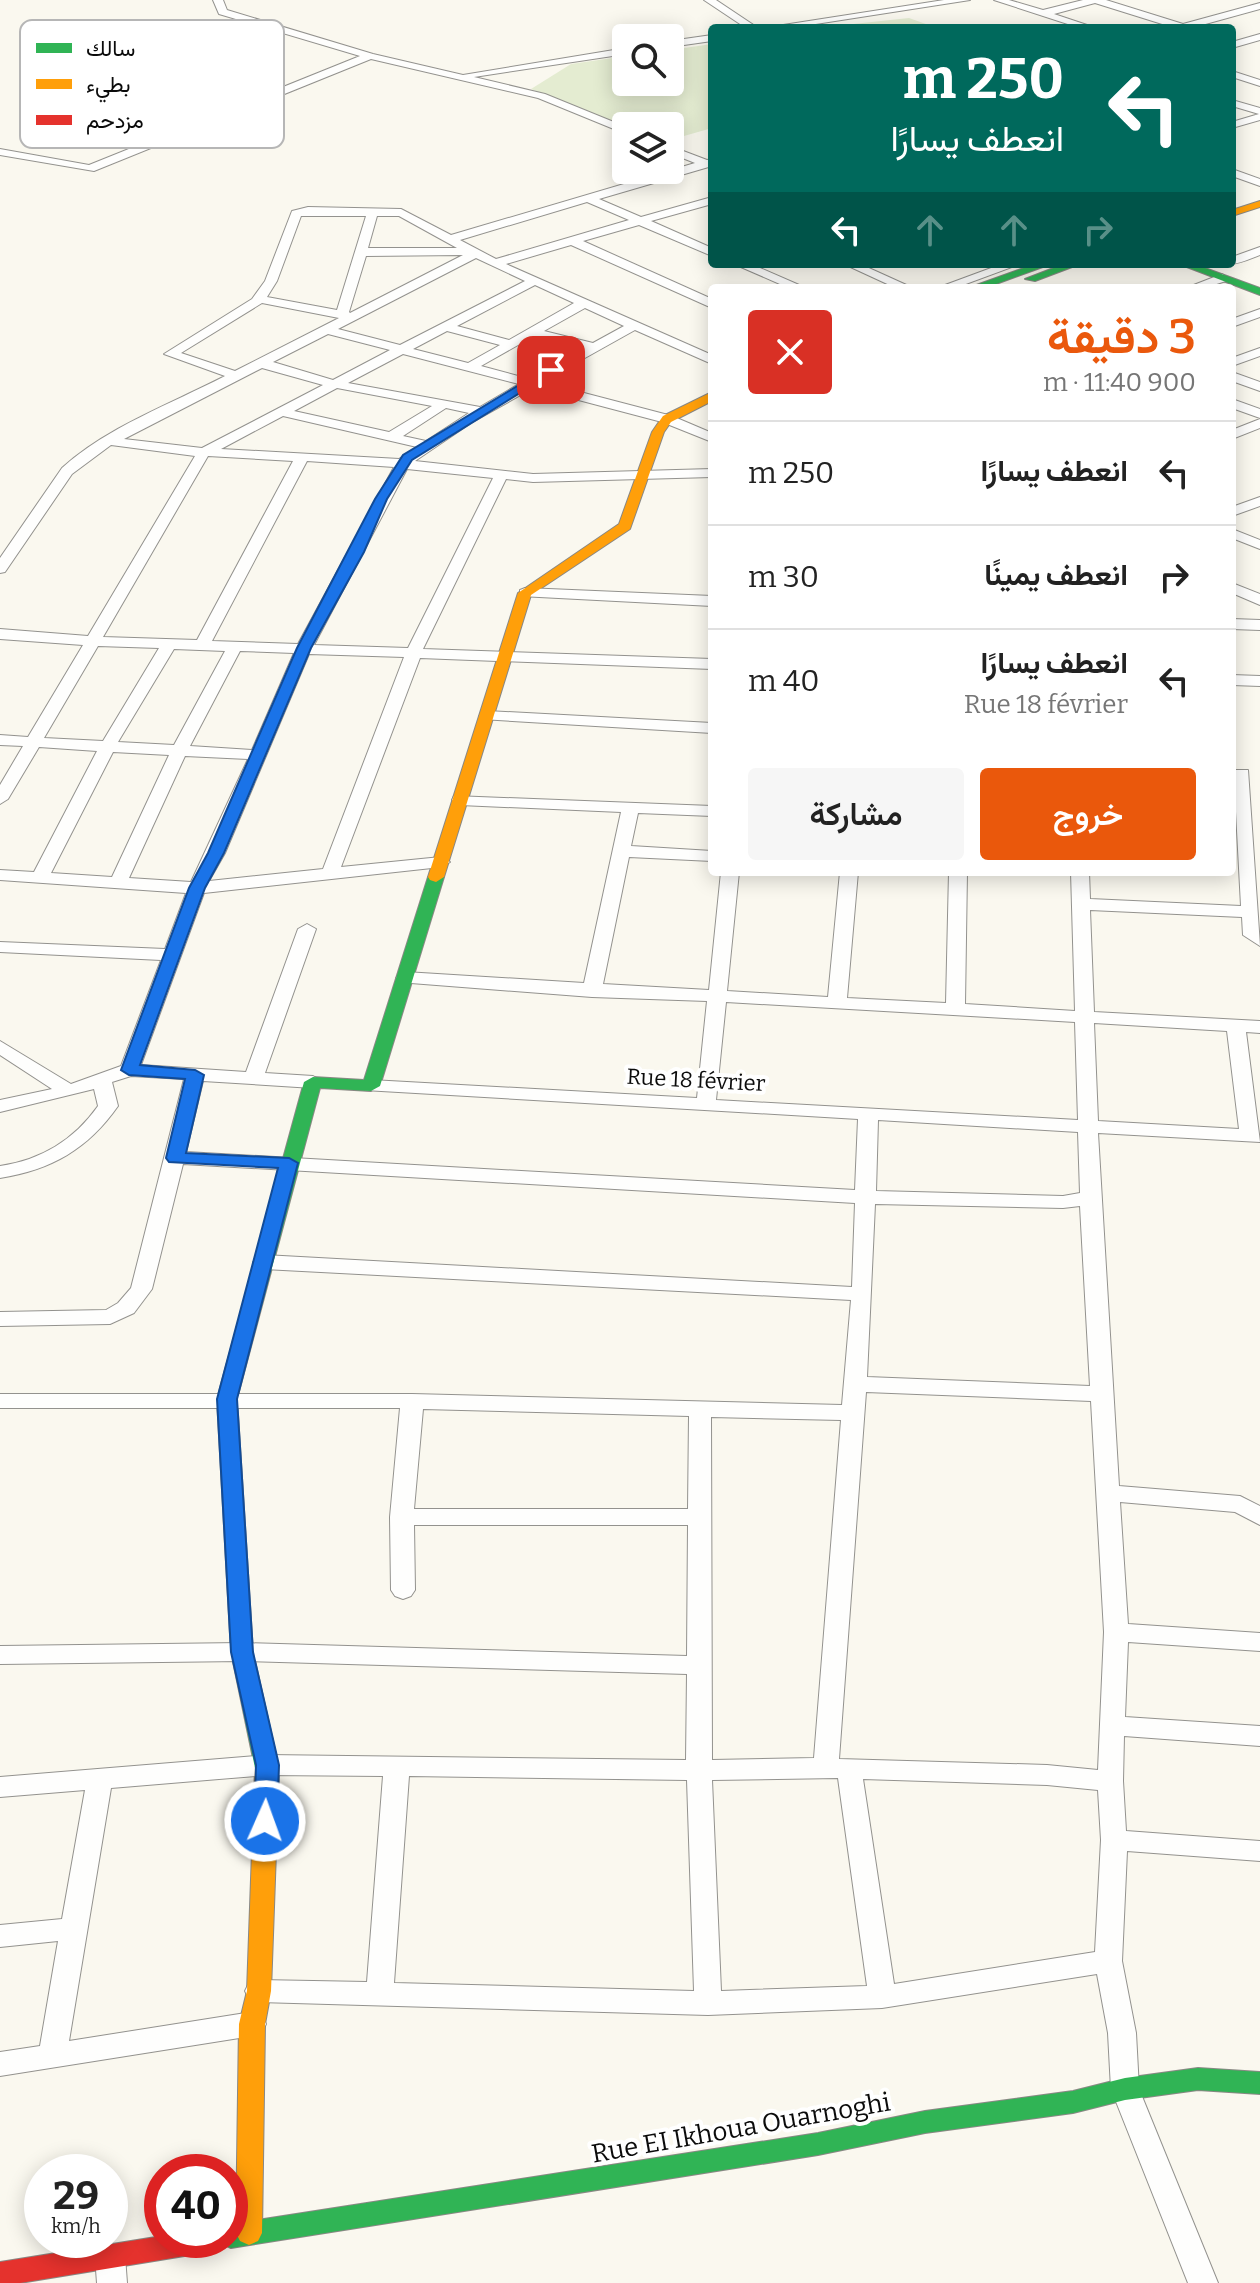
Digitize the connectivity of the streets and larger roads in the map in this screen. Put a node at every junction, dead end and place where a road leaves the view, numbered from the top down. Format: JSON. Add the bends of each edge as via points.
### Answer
{"nodes":[{"id":1,"x":218,"y":0,"type":"edge"},
{"id":2,"x":737,"y":0,"type":"edge"},
{"id":3,"x":965,"y":0,"type":"edge"},
{"id":4,"x":999,"y":0,"type":"edge"},
{"id":5,"x":1095,"y":0,"type":"edge"},
{"id":6,"x":712,"y":2,"type":"edge"},
{"id":7,"x":1260,"y":6,"type":"edge"},
{"id":8,"x":1045,"y":13,"type":"junction"},
{"id":9,"x":1234,"y":13,"type":"junction"},
{"id":10,"x":250,"y":20,"type":"edge"},
{"id":11,"x":1260,"y":21,"type":"edge"},
{"id":12,"x":747,"y":24,"type":"edge"},
{"id":13,"x":797,"y":24,"type":"edge"},
{"id":14,"x":1079,"y":24,"type":"edge"},
{"id":15,"x":1169,"y":24,"type":"edge"},
{"id":16,"x":1195,"y":24,"type":"edge"},
{"id":17,"x":284,"y":30,"type":"edge"},
{"id":18,"x":1260,"y":37,"type":"edge"},
{"id":19,"x":708,"y":39,"type":"edge"},
{"id":20,"x":684,"y":42,"type":"edge"},
{"id":21,"x":1236,"y":43,"type":"edge"},
{"id":22,"x":1236,"y":44,"type":"edge"},
{"id":23,"x":1260,"y":50,"type":"edge"},
{"id":24,"x":612,"y":53,"type":"edge"},
{"id":25,"x":370,"y":56,"type":"junction"},
{"id":26,"x":351,"y":64,"type":"junction"},
{"id":27,"x":465,"y":76,"type":"junction"},
{"id":28,"x":1236,"y":76,"type":"edge"},
{"id":29,"x":453,"y":81,"type":"junction"},
{"id":30,"x":1260,"y":83,"type":"edge"},
{"id":31,"x":516,"y":90,"type":"junction"},
{"id":32,"x":284,"y":91,"type":"edge"},
{"id":33,"x":1236,"y":105,"type":"edge"},
{"id":34,"x":1260,"y":114,"type":"edge"},
{"id":35,"x":1236,"y":123,"type":"edge"},
{"id":36,"x":612,"y":125,"type":"edge"},
{"id":37,"x":142,"y":148,"type":"edge"},
{"id":38,"x":0,"y":152,"type":"edge"},
{"id":39,"x":684,"y":154,"type":"edge"},
{"id":40,"x":708,"y":163,"type":"edge"},
{"id":41,"x":708,"y":163,"type":"edge"},
{"id":42,"x":1236,"y":174,"type":"edge"},
{"id":43,"x":1260,"y":183,"type":"edge"},
{"id":44,"x":1260,"y":193,"type":"edge"},
{"id":45,"x":590,"y":199,"type":"junction"},
{"id":46,"x":708,"y":201,"type":"edge"},
{"id":47,"x":1236,"y":201,"type":"edge"},
{"id":48,"x":1260,"y":204,"type":"edge"},
{"id":49,"x":373,"y":211,"type":"junction"},
{"id":50,"x":1236,"y":212,"type":"edge"},
{"id":51,"x":643,"y":221,"type":"junction"},
{"id":52,"x":449,"y":239,"type":"junction"},
{"id":53,"x":572,"y":241,"type":"junction"},
{"id":54,"x":708,"y":250,"type":"edge"},
{"id":55,"x":1260,"y":251,"type":"edge"},
{"id":56,"x":361,"y":252,"type":"junction"},
{"id":57,"x":474,"y":252,"type":"junction"},
{"id":58,"x":1236,"y":260,"type":"edge"},
{"id":59,"x":495,"y":263,"type":"junction"},
{"id":60,"x":750,"y":268,"type":"edge"},
{"id":61,"x":860,"y":268,"type":"edge"},
{"id":62,"x":978,"y":268,"type":"edge"},
{"id":63,"x":1031,"y":268,"type":"edge"},
{"id":64,"x":1051,"y":268,"type":"edge"},
{"id":65,"x":1194,"y":268,"type":"edge"},
{"id":66,"x":1222,"y":271,"type":"edge"},
{"id":67,"x":1002,"y":276,"type":"edge"},
{"id":68,"x":534,"y":281,"type":"junction"},
{"id":69,"x":790,"y":284,"type":"edge"},
{"id":70,"x":898,"y":284,"type":"edge"},
{"id":71,"x":963,"y":284,"type":"edge"},
{"id":72,"x":983,"y":284,"type":"edge"},
{"id":73,"x":1199,"y":284,"type":"edge"},
{"id":74,"x":1260,"y":292,"type":"edge"},
{"id":75,"x":260,"y":299,"type":"junction"},
{"id":76,"x":708,"y":302,"type":"edge"},
{"id":77,"x":582,"y":304,"type":"junction"},
{"id":78,"x":1260,"y":313,"type":"edge"},
{"id":79,"x":347,"y":316,"type":"junction"},
{"id":80,"x":1236,"y":322,"type":"edge"},
{"id":81,"x":445,"y":327,"type":"junction"},
{"id":82,"x":631,"y":327,"type":"junction"},
{"id":83,"x":327,"y":330,"type":"junction"},
{"id":84,"x":533,"y":332,"type":"junction"},
{"id":85,"x":511,"y":344,"type":"junction"},
{"id":86,"x":594,"y":347,"type":"junction"},
{"id":87,"x":400,"y":350,"type":"junction"},
{"id":88,"x":1260,"y":352,"type":"edge"},
{"id":89,"x":708,"y":358,"type":"edge"},
{"id":90,"x":1236,"y":361,"type":"edge"},
{"id":91,"x":261,"y":363,"type":"junction"},
{"id":92,"x":470,"y":367,"type":"junction"},
{"id":93,"x":237,"y":376,"type":"junction"},
{"id":94,"x":1236,"y":378,"type":"edge"},
{"id":95,"x":530,"y":382,"type":"junction"},
{"id":96,"x":334,"y":384,"type":"junction"},
{"id":97,"x":1260,"y":387,"type":"edge"},
{"id":98,"x":708,"y":398,"type":"edge"},
{"id":99,"x":444,"y":404,"type":"junction"},
{"id":100,"x":1236,"y":405,"type":"edge"},
{"id":101,"x":482,"y":411,"type":"junction"},
{"id":102,"x":283,"y":412,"type":"junction"},
{"id":103,"x":1260,"y":414,"type":"edge"},
{"id":104,"x":667,"y":419,"type":"junction"},
{"id":105,"x":1260,"y":423,"type":"edge"},
{"id":106,"x":1236,"y":433,"type":"edge"},
{"id":107,"x":708,"y":436,"type":"edge"},
{"id":108,"x":391,"y":437,"type":"junction"},
{"id":109,"x":109,"y":441,"type":"junction"},
{"id":110,"x":426,"y":445,"type":"junction"},
{"id":111,"x":204,"y":452,"type":"junction"},
{"id":112,"x":302,"y":457,"type":"junction"},
{"id":113,"x":403,"y":463,"type":"junction"},
{"id":114,"x":708,"y":473,"type":"edge"},
{"id":115,"x":643,"y":474,"type":"junction"},
{"id":116,"x":501,"y":476,"type":"junction"},
{"id":117,"x":1260,"y":501,"type":"edge"},
{"id":118,"x":1236,"y":510,"type":"edge"},
{"id":119,"x":1236,"y":535,"type":"edge"},
{"id":120,"x":1260,"y":545,"type":"edge"},
{"id":121,"x":0,"y":569,"type":"edge"},
{"id":122,"x":1236,"y":590,"type":"edge"},
{"id":123,"x":525,"y":593,"type":"junction"},
{"id":124,"x":1260,"y":600,"type":"edge"},
{"id":125,"x":708,"y":601,"type":"edge"},
{"id":126,"x":1236,"y":624,"type":"edge"},
{"id":127,"x":1260,"y":625,"type":"edge"},
{"id":128,"x":0,"y":634,"type":"edge"},
{"id":129,"x":92,"y":641,"type":"junction"},
{"id":130,"x":170,"y":643,"type":"junction"},
{"id":131,"x":202,"y":645,"type":"junction"},
{"id":132,"x":235,"y":646,"type":"junction"},
{"id":133,"x":304,"y":648,"type":"junction"},
{"id":134,"x":414,"y":652,"type":"junction"},
{"id":135,"x":505,"y":655,"type":"junction"},
{"id":136,"x":708,"y":664,"type":"edge"},
{"id":137,"x":1236,"y":680,"type":"edge"},
{"id":138,"x":1260,"y":681,"type":"edge"},
{"id":139,"x":487,"y":716,"type":"junction"},
{"id":140,"x":708,"y":728,"type":"edge"},
{"id":141,"x":0,"y":740,"type":"edge"},
{"id":142,"x":35,"y":742,"type":"junction"},
{"id":143,"x":109,"y":744,"type":"junction"},
{"id":144,"x":180,"y":749,"type":"junction"},
{"id":145,"x":259,"y":755,"type":"junction"},
{"id":146,"x":1245,"y":774,"type":"edge"},
{"id":147,"x":0,"y":799,"type":"edge"},
{"id":148,"x":460,"y":800,"type":"junction"},
{"id":149,"x":631,"y":807,"type":"junction"},
{"id":150,"x":708,"y":811,"type":"edge"},
{"id":151,"x":621,"y":851,"type":"junction"},
{"id":152,"x":708,"y":856,"type":"edge"},
{"id":153,"x":441,"y":862,"type":"junction"},
{"id":154,"x":330,"y":874,"type":"junction"},
{"id":155,"x":0,"y":875,"type":"edge"},
{"id":156,"x":730,"y":876,"type":"edge"},
{"id":157,"x":849,"y":876,"type":"edge"},
{"id":158,"x":958,"y":876,"type":"edge"},
{"id":159,"x":1080,"y":876,"type":"edge"},
{"id":160,"x":40,"y":877,"type":"junction"},
{"id":161,"x":119,"y":881,"type":"junction"},
{"id":162,"x":197,"y":888,"type":"junction"},
{"id":163,"x":1079,"y":904,"type":"junction"},
{"id":164,"x":1249,"y":912,"type":"junction"},
{"id":165,"x":307,"y":929,"type":"dead end"},
{"id":166,"x":1260,"y":941,"type":"edge"},
{"id":167,"x":0,"y":947,"type":"edge"},
{"id":168,"x":171,"y":955,"type":"junction"},
{"id":169,"x":405,"y":978,"type":"junction"},
{"id":170,"x":592,"y":991,"type":"junction"},
{"id":171,"x":715,"y":997,"type":"junction"},
{"id":172,"x":837,"y":1004,"type":"junction"},
{"id":173,"x":955,"y":1012,"type":"junction"},
{"id":174,"x":1084,"y":1017,"type":"junction"},
{"id":175,"x":1236,"y":1025,"type":"junction"},
{"id":176,"x":1260,"y":1027,"type":"edge"},
{"id":177,"x":0,"y":1047,"type":"edge"},
{"id":178,"x":129,"y":1070,"type":"junction"},
{"id":179,"x":195,"y":1075,"type":"junction"},
{"id":180,"x":253,"y":1078,"type":"junction"},
{"id":181,"x":102,"y":1081,"type":"junction"},
{"id":182,"x":313,"y":1082,"type":"junction"},
{"id":183,"x":371,"y":1086,"type":"junction"},
{"id":184,"x":69,"y":1091,"type":"junction"},
{"id":185,"x":706,"y":1105,"type":"junction"},
{"id":186,"x":1,"y":1112,"type":"edge"},
{"id":187,"x":868,"y":1114,"type":"junction"},
{"id":188,"x":1089,"y":1127,"type":"junction"},
{"id":189,"x":1255,"y":1136,"type":"edge"},
{"id":190,"x":176,"y":1158,"type":"junction"},
{"id":191,"x":289,"y":1163,"type":"junction"},
{"id":192,"x":0,"y":1172,"type":"edge"},
{"id":193,"x":867,"y":1197,"type":"junction"},
{"id":194,"x":1090,"y":1198,"type":"junction"},
{"id":195,"x":264,"y":1262,"type":"junction"},
{"id":196,"x":862,"y":1294,"type":"junction"},
{"id":197,"x":0,"y":1319,"type":"edge"},
{"id":198,"x":855,"y":1384,"type":"junction"},
{"id":199,"x":1101,"y":1394,"type":"junction"},
{"id":200,"x":227,"y":1399,"type":"junction"},
{"id":201,"x":0,"y":1401,"type":"edge"},
{"id":202,"x":412,"y":1401,"type":"junction"},
{"id":203,"x":700,"y":1410,"type":"junction"},
{"id":204,"x":852,"y":1413,"type":"junction"},
{"id":205,"x":1109,"y":1493,"type":"junction"},
{"id":206,"x":402,"y":1517,"type":"junction"},
{"id":207,"x":702,"y":1517,"type":"junction"},
{"id":208,"x":1260,"y":1517,"type":"edge"},
{"id":209,"x":403,"y":1590,"type":"dead end"},
{"id":210,"x":1116,"y":1632,"type":"junction"},
{"id":211,"x":1260,"y":1642,"type":"edge"},
{"id":212,"x":242,"y":1652,"type":"junction"},
{"id":213,"x":0,"y":1655,"type":"edge"},
{"id":214,"x":699,"y":1665,"type":"junction"},
{"id":215,"x":1111,"y":1726,"type":"junction"},
{"id":216,"x":1260,"y":1736,"type":"edge"},
{"id":217,"x":267,"y":1765,"type":"junction"},
{"id":218,"x":397,"y":1767,"type":"junction"},
{"id":219,"x":837,"y":1768,"type":"junction"},
{"id":220,"x":699,"y":1770,"type":"junction"},
{"id":221,"x":100,"y":1779,"type":"junction"},
{"id":222,"x":1110,"y":1781,"type":"junction"},
{"id":223,"x":0,"y":1787,"type":"edge"},
{"id":224,"x":1114,"y":1840,"type":"junction"},
{"id":225,"x":1260,"y":1851,"type":"edge"},
{"id":226,"x":74,"y":1929,"type":"junction"},
{"id":227,"x":0,"y":1936,"type":"edge"},
{"id":228,"x":1108,"y":1961,"type":"junction"},
{"id":229,"x":259,"y":1991,"type":"junction"},
{"id":230,"x":380,"y":1993,"type":"junction"},
{"id":231,"x":882,"y":1997,"type":"junction"},
{"id":232,"x":708,"y":2003,"type":"junction"},
{"id":233,"x":252,"y":2024,"type":"junction"},
{"id":234,"x":52,"y":2056,"type":"junction"},
{"id":235,"x":0,"y":2064,"type":"edge"},
{"id":236,"x":1260,"y":2083,"type":"edge"},
{"id":237,"x":1125,"y":2089,"type":"junction"},
{"id":238,"x":249,"y":2233,"type":"joint"},
{"id":239,"x":150,"y":2258,"type":"edge"},
{"id":240,"x":111,"y":2270,"type":"edge"},
{"id":241,"x":0,"y":2274,"type":"edge"},
{"id":242,"x":1203,"y":2283,"type":"edge"}],
"edges":[{"from":1,"to":10,"type":"street","via":[[223,12]]},
{"from":2,"to":6,"type":"street"},
{"from":3,"to":13,"type":"street"},
{"from":4,"to":8,"type":"street"},
{"from":5,"to":8,"type":"street"},
{"from":5,"to":15,"type":"street"},
{"from":6,"to":12,"type":"street"},
{"from":7,"to":9,"type":"street"},
{"from":8,"to":14,"type":"street"},
{"from":9,"to":11,"type":"street"},
{"from":9,"to":16,"type":"street"},
{"from":17,"to":25,"type":"street"},
{"from":18,"to":21,"type":"street"},
{"from":19,"to":20,"type":"street"},
{"from":22,"to":23,"type":"street"},
{"from":24,"to":27,"type":"street"},
{"from":25,"to":26,"type":"street"},
{"from":25,"to":27,"type":"street"},
{"from":26,"to":29,"type":"street"},
{"from":26,"to":32,"type":"street"},
{"from":27,"to":29,"type":"street"},
{"from":27,"to":31,"type":"street"},
{"from":28,"to":30,"type":"street"},
{"from":29,"to":31,"type":"street"},
{"from":31,"to":36,"type":"street"},
{"from":33,"to":34,"type":"street"},
{"from":34,"to":35,"type":"street"},
{"from":37,"to":38,"type":"street","via":[[90,169]]},
{"from":39,"to":40,"type":"street"},
{"from":41,"to":45,"type":"street"},
{"from":42,"to":43,"type":"street"},
{"from":44,"to":47,"type":"street"},
{"from":45,"to":51,"type":"street"},
{"from":45,"to":52,"type":"street"},
{"from":46,"to":51,"type":"street"},
{"from":48,"to":50,"type":"street"},
{"from":49,"to":52,"type":"street","via":[[401,213]]},
{"from":49,"to":56,"type":"street"},
{"from":49,"to":75,"type":"street","via":[[296,213]]},
{"from":51,"to":53,"type":"street"},
{"from":51,"to":54,"type":"street"},
{"from":52,"to":57,"type":"street"},
{"from":53,"to":59,"type":"street"},
{"from":53,"to":76,"type":"street"},
{"from":55,"to":58,"type":"street"},
{"from":56,"to":57,"type":"street"},
{"from":56,"to":79,"type":"street"},
{"from":57,"to":59,"type":"street"},
{"from":57,"to":79,"type":"street"},
{"from":59,"to":68,"type":"street"},
{"from":60,"to":69,"type":"street"},
{"from":61,"to":70,"type":"street"},
{"from":62,"to":67,"type":"street"},
{"from":63,"to":67,"type":"street"},
{"from":64,"to":67,"type":"street"},
{"from":65,"to":66,"type":"street"},
{"from":66,"to":73,"type":"street"},
{"from":66,"to":74,"type":"street"},
{"from":67,"to":71,"type":"street"},
{"from":67,"to":72,"type":"street"},
{"from":68,"to":77,"type":"street"},
{"from":68,"to":81,"type":"street"},
{"from":75,"to":79,"type":"street"},
{"from":75,"to":93,"type":"street","via":[[170,354]]},
{"from":77,"to":82,"type":"street"},
{"from":77,"to":84,"type":"street"},
{"from":78,"to":80,"type":"street"},
{"from":79,"to":83,"type":"street"},
{"from":81,"to":85,"type":"street"},
{"from":81,"to":87,"type":"street"},
{"from":82,"to":86,"type":"street"},
{"from":82,"to":89,"type":"street"},
{"from":83,"to":87,"type":"street"},
{"from":83,"to":91,"type":"street"},
{"from":84,"to":85,"type":"street"},
{"from":84,"to":86,"type":"street"},
{"from":85,"to":92,"type":"street"},
{"from":86,"to":95,"type":"street"},
{"from":87,"to":92,"type":"street"},
{"from":87,"to":96,"type":"street"},
{"from":88,"to":90,"type":"street"},
{"from":91,"to":93,"type":"street"},
{"from":91,"to":96,"type":"street"},
{"from":92,"to":95,"type":"street"},
{"from":93,"to":109,"type":"street"},
{"from":94,"to":97,"type":"street"},
{"from":95,"to":101,"type":"street"},
{"from":95,"to":104,"type":"street"},
{"from":96,"to":99,"type":"street"},
{"from":96,"to":102,"type":"street"},
{"from":98,"to":104,"type":"street"},
{"from":99,"to":101,"type":"street"},
{"from":99,"to":108,"type":"street"},
{"from":100,"to":103,"type":"street"},
{"from":101,"to":110,"type":"street"},
{"from":102,"to":108,"type":"street"},
{"from":102,"to":111,"type":"street"},
{"from":104,"to":107,"type":"street"},
{"from":104,"to":115,"type":"street"},
{"from":105,"to":106,"type":"street"},
{"from":108,"to":110,"type":"street"},
{"from":109,"to":111,"type":"street"},
{"from":109,"to":121,"type":"street","via":[[67,471]]},
{"from":110,"to":113,"type":"street"},
{"from":111,"to":112,"type":"street"},
{"from":111,"to":129,"type":"street"},
{"from":112,"to":113,"type":"street"},
{"from":112,"to":131,"type":"street"},
{"from":113,"to":116,"type":"street"},
{"from":113,"to":133,"type":"street"},
{"from":114,"to":115,"type":"street"},
{"from":115,"to":116,"type":"street"},
{"from":115,"to":123,"type":"street","via":[[625,526]]},
{"from":116,"to":134,"type":"street"},
{"from":117,"to":118,"type":"street"},
{"from":119,"to":120,"type":"street"},
{"from":122,"to":124,"type":"street"},
{"from":123,"to":125,"type":"street"},
{"from":123,"to":135,"type":"street"},
{"from":126,"to":127,"type":"street"},
{"from":128,"to":129,"type":"street"},
{"from":129,"to":130,"type":"street"},
{"from":129,"to":142,"type":"street"},
{"from":130,"to":131,"type":"street"},
{"from":130,"to":143,"type":"street"},
{"from":131,"to":132,"type":"street"},
{"from":132,"to":133,"type":"street"},
{"from":132,"to":144,"type":"street"},
{"from":133,"to":134,"type":"street"},
{"from":133,"to":145,"type":"street"},
{"from":134,"to":135,"type":"street"},
{"from":134,"to":154,"type":"street"},
{"from":135,"to":136,"type":"street"},
{"from":135,"to":139,"type":"street"},
{"from":137,"to":138,"type":"street"},
{"from":139,"to":140,"type":"street"},
{"from":139,"to":148,"type":"street"},
{"from":141,"to":142,"type":"street"},
{"from":142,"to":143,"type":"street"},
{"from":142,"to":147,"type":"street"},
{"from":143,"to":144,"type":"street"},
{"from":143,"to":160,"type":"street"},
{"from":144,"to":145,"type":"street"},
{"from":144,"to":161,"type":"street"},
{"from":145,"to":162,"type":"street"},
{"from":146,"to":164,"type":"street"},
{"from":148,"to":149,"type":"street"},
{"from":148,"to":153,"type":"street"},
{"from":149,"to":150,"type":"street"},
{"from":149,"to":151,"type":"street"},
{"from":151,"to":152,"type":"street"},
{"from":151,"to":170,"type":"street"},
{"from":153,"to":154,"type":"street"},
{"from":153,"to":169,"type":"street"},
{"from":154,"to":162,"type":"street"},
{"from":155,"to":160,"type":"street"},
{"from":156,"to":171,"type":"street"},
{"from":157,"to":172,"type":"street"},
{"from":158,"to":173,"type":"street"},
{"from":159,"to":163,"type":"street"},
{"from":160,"to":161,"type":"street"},
{"from":161,"to":162,"type":"street"},
{"from":162,"to":168,"type":"street"},
{"from":163,"to":164,"type":"street"},
{"from":163,"to":174,"type":"street"},
{"from":164,"to":166,"type":"street","via":[[1252,935]]},
{"from":165,"to":180,"type":"street"},
{"from":167,"to":168,"type":"street"},
{"from":168,"to":178,"type":"street"},
{"from":169,"to":170,"type":"street"},
{"from":169,"to":183,"type":"street"},
{"from":170,"to":171,"type":"street"},
{"from":171,"to":172,"type":"street"},
{"from":171,"to":185,"type":"street"},
{"from":172,"to":173,"type":"street"},
{"from":173,"to":174,"type":"street"},
{"from":174,"to":175,"type":"street"},
{"from":174,"to":188,"type":"street"},
{"from":175,"to":176,"type":"street"},
{"from":175,"to":189,"type":"street"},
{"from":177,"to":184,"type":"street"},
{"from":178,"to":179,"type":"street","name":"Rue 18 février"},
{"from":178,"to":181,"type":"street"},
{"from":179,"to":180,"type":"street","name":"Rue 18 février"},
{"from":179,"to":190,"type":"street"},
{"from":180,"to":182,"type":"street","name":"Rue 18 février"},
{"from":181,"to":184,"type":"street"},
{"from":181,"to":192,"type":"street","via":[[108,1106],[72,1146],[41,1163]]},
{"from":182,"to":183,"type":"street","name":"Rue 18 février"},
{"from":182,"to":191,"type":"street"},
{"from":183,"to":185,"type":"street","name":"Rue 18 février"},
{"from":184,"to":186,"type":"street"},
{"from":185,"to":187,"type":"street","name":"Rue 18 février"},
{"from":187,"to":188,"type":"street","name":"Rue 18 février"},
{"from":187,"to":193,"type":"street"},
{"from":188,"to":189,"type":"street","name":"Rue 18 février"},
{"from":188,"to":194,"type":"street"},
{"from":190,"to":191,"type":"street"},
{"from":190,"to":197,"type":"street","via":[[151,1262],[141,1289],[126,1308],[94,1319]]},
{"from":191,"to":193,"type":"street"},
{"from":191,"to":195,"type":"street"},
{"from":193,"to":194,"type":"street","via":[[1063,1202]]},
{"from":193,"to":196,"type":"street"},
{"from":194,"to":199,"type":"street"},
{"from":195,"to":196,"type":"street"},
{"from":195,"to":200,"type":"street"},
{"from":196,"to":198,"type":"street"},
{"from":198,"to":199,"type":"street"},
{"from":198,"to":204,"type":"street"},
{"from":199,"to":205,"type":"street"},
{"from":200,"to":201,"type":"street"},
{"from":200,"to":202,"type":"street"},
{"from":200,"to":212,"type":"street"},
{"from":202,"to":203,"type":"street"},
{"from":202,"to":206,"type":"street"},
{"from":203,"to":204,"type":"street"},
{"from":203,"to":207,"type":"street"},
{"from":204,"to":219,"type":"street"},
{"from":205,"to":208,"type":"street","via":[[1240,1504]]},
{"from":205,"to":210,"type":"street"},
{"from":206,"to":207,"type":"street"},
{"from":206,"to":209,"type":"street"},
{"from":207,"to":214,"type":"street"},
{"from":210,"to":211,"type":"street"},
{"from":210,"to":215,"type":"street"},
{"from":212,"to":213,"type":"street"},
{"from":212,"to":214,"type":"street"},
{"from":212,"to":217,"type":"street"},
{"from":214,"to":220,"type":"street"},
{"from":215,"to":216,"type":"street"},
{"from":215,"to":222,"type":"street"},
{"from":217,"to":218,"type":"street"},
{"from":217,"to":221,"type":"street"},
{"from":217,"to":229,"type":"street"},
{"from":218,"to":220,"type":"street"},
{"from":218,"to":230,"type":"street"},
{"from":219,"to":220,"type":"street"},
{"from":219,"to":222,"type":"street"},
{"from":219,"to":231,"type":"street"},
{"from":220,"to":232,"type":"street"},
{"from":221,"to":223,"type":"street"},
{"from":221,"to":226,"type":"street"},
{"from":222,"to":224,"type":"street"},
{"from":224,"to":225,"type":"street"},
{"from":224,"to":228,"type":"street"},
{"from":226,"to":227,"type":"street"},
{"from":226,"to":234,"type":"street"},
{"from":228,"to":231,"type":"street"},
{"from":228,"to":237,"type":"street","via":[[1122,2033]]},
{"from":229,"to":230,"type":"street"},
{"from":229,"to":233,"type":"street"},
{"from":230,"to":232,"type":"street"},
{"from":231,"to":232,"type":"street"},
{"from":233,"to":234,"type":"street"},
{"from":233,"to":238,"type":"street"},
{"from":234,"to":235,"type":"street"},
{"from":236,"to":237,"type":"street","name":"Rue EI Ikhoua Ouarnoghi","via":[[1198,2079]]},
{"from":237,"to":238,"type":"street","name":"Rue EI Ikhoua Ouarnoghi","via":[[818,2144]]},
{"from":237,"to":242,"type":"street"},
{"from":239,"to":240,"type":"street"},
{"from":240,"to":241,"type":"street"}]}
